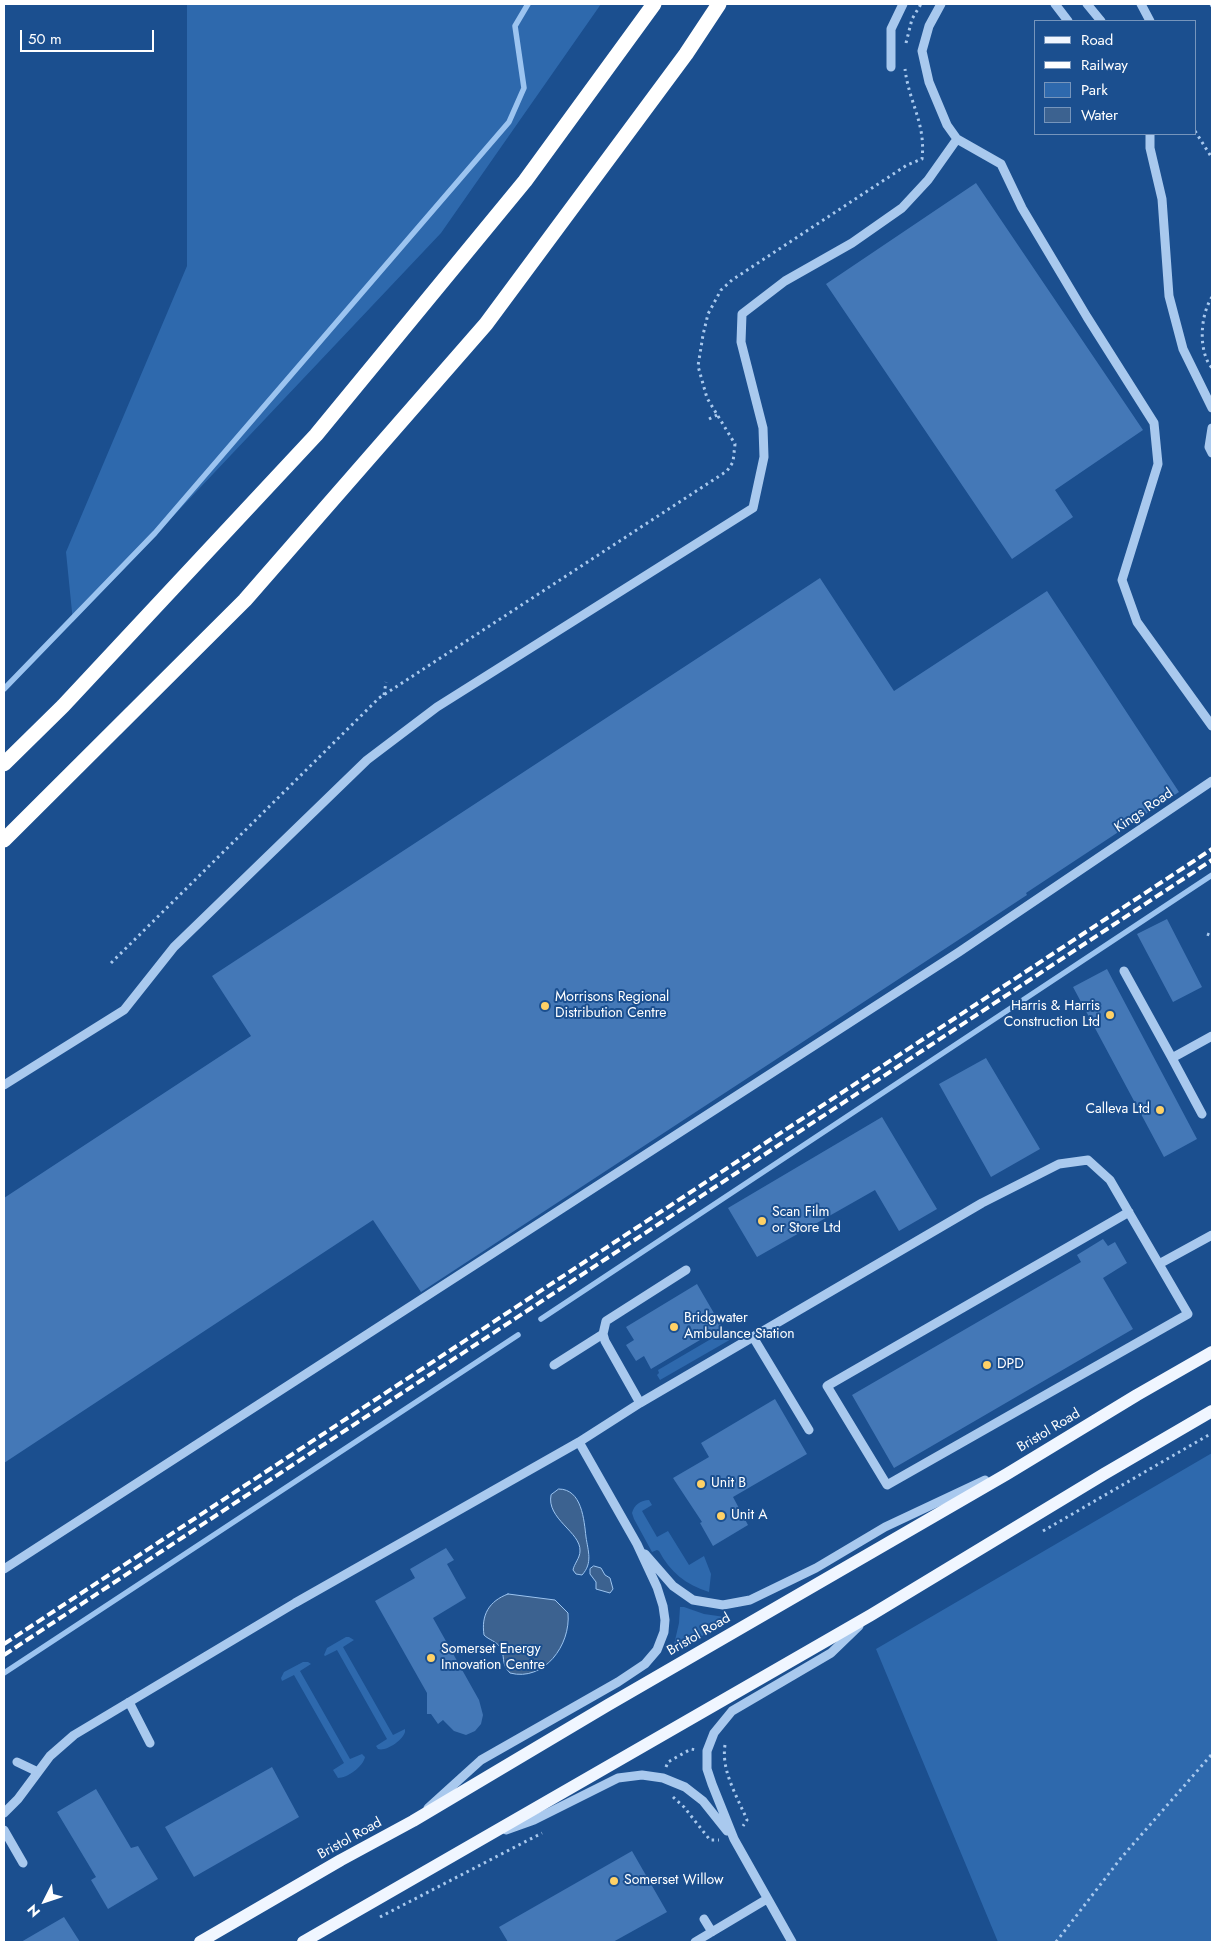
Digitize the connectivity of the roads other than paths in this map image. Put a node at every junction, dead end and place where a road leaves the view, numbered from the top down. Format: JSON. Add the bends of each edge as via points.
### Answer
{"nodes":[{"id":1,"x":654,"y":4,"type":"edge"},
{"id":2,"x":720,"y":4,"type":"edge"},
{"id":3,"x":903,"y":4,"type":"edge"},
{"id":4,"x":941,"y":4,"type":"edge"},
{"id":5,"x":1055,"y":4,"type":"edge"},
{"id":6,"x":1087,"y":4,"type":"edge"},
{"id":7,"x":1141,"y":4,"type":"edge"},
{"id":8,"x":1067,"y":20,"type":"edge"},
{"id":9,"x":1100,"y":20,"type":"edge"},
{"id":10,"x":1149,"y":20,"type":"edge"},
{"id":11,"x":891,"y":67,"type":"dead end"},
{"id":12,"x":1150,"y":135,"type":"edge"},
{"id":13,"x":957,"y":139,"type":"junction"},
{"id":14,"x":1202,"y":386,"type":"junction"},
{"id":15,"x":1212,"y":394,"type":"edge"},
{"id":16,"x":1212,"y":408,"type":"edge"},
{"id":17,"x":1212,"y":428,"type":"edge"},
{"id":18,"x":1212,"y":453,"type":"edge"},
{"id":19,"x":1212,"y":726,"type":"edge"},
{"id":20,"x":4,"y":764,"type":"edge"},
{"id":21,"x":1212,"y":781,"type":"edge"},
{"id":22,"x":4,"y":840,"type":"edge"},
{"id":23,"x":1124,"y":971,"type":"dead end"},
{"id":24,"x":1212,"y":1036,"type":"edge"},
{"id":25,"x":1172,"y":1058,"type":"junction"},
{"id":26,"x":4,"y":1085,"type":"edge"},
{"id":27,"x":1202,"y":1114,"type":"dead end"},
{"id":28,"x":1129,"y":1212,"type":"junction"},
{"id":29,"x":1212,"y":1235,"type":"edge"},
{"id":30,"x":1160,"y":1264,"type":"junction"},
{"id":31,"x":686,"y":1270,"type":"dead end"},
{"id":32,"x":604,"y":1334,"type":"junction"},
{"id":33,"x":753,"y":1337,"type":"junction"},
{"id":34,"x":1212,"y":1352,"type":"edge"},
{"id":35,"x":554,"y":1365,"type":"dead end"},
{"id":36,"x":640,"y":1403,"type":"junction"},
{"id":37,"x":1212,"y":1411,"type":"edge"},
{"id":38,"x":808,"y":1430,"type":"dead end"},
{"id":39,"x":579,"y":1442,"type":"junction"},
{"id":40,"x":1033,"y":1458,"type":"junction"},
{"id":41,"x":636,"y":1544,"type":"junction"},
{"id":42,"x":4,"y":1569,"type":"edge"},
{"id":43,"x":871,"y":1615,"type":"junction"},
{"id":44,"x":129,"y":1702,"type":"junction"},
{"id":45,"x":150,"y":1743,"type":"dead end"},
{"id":46,"x":17,"y":1762,"type":"dead end"},
{"id":47,"x":38,"y":1772,"type":"junction"},
{"id":48,"x":4,"y":1813,"type":"edge"},
{"id":49,"x":413,"y":1821,"type":"junction"},
{"id":50,"x":4,"y":1830,"type":"edge"},
{"id":51,"x":486,"y":1837,"type":"junction"},
{"id":52,"x":734,"y":1839,"type":"junction"},
{"id":53,"x":23,"y":1863,"type":"dead end"},
{"id":54,"x":767,"y":1899,"type":"junction"},
{"id":55,"x":704,"y":1919,"type":"dead end"},
{"id":56,"x":712,"y":1932,"type":"junction"},
{"id":57,"x":200,"y":1942,"type":"edge"},
{"id":58,"x":303,"y":1942,"type":"edge"},
{"id":59,"x":695,"y":1942,"type":"edge"},
{"id":60,"x":792,"y":1942,"type":"edge"}],
"edges":[{"from":1,"to":20,"type":"highway","via":[[525,181],[316,435],[63,706]]},
{"from":2,"to":22,"type":"highway","via":[[486,324],[245,600]]},
{"from":3,"to":11,"type":"street","via":[[891,29]]},
{"from":4,"to":13,"type":"street","via":[[929,26],[922,51],[929,82],[947,125]]},
{"from":5,"to":8,"type":"street"},
{"from":6,"to":9,"type":"street"},
{"from":7,"to":10,"type":"street"},
{"from":12,"to":14,"type":"street","via":[[1162,200],[1169,296],[1183,349]]},
{"from":13,"to":19,"type":"street","via":[[1001,164],[1022,208],[1154,423],[1158,464],[1122,580],[1137,622]]},
{"from":13,"to":26,"type":"street","via":[[928,180],[902,208],[852,243],[785,281],[742,314],[741,342],[763,428],[764,456],[753,508],[437,707],[366,760],[174,948],[124,1010]]},
{"from":14,"to":15,"type":"street"},
{"from":14,"to":16,"type":"street"},
{"from":17,"to":18,"type":"street","via":[[1209,447]]},
{"from":21,"to":42,"type":"street","name":"Kings Road","via":[[943,963]]},
{"from":23,"to":25,"type":"street"},
{"from":24,"to":25,"type":"street"},
{"from":25,"to":27,"type":"street"},
{"from":28,"to":30,"type":"street"},
{"from":28,"to":30,"type":"street","via":[[828,1386],[887,1485],[1188,1314]]},
{"from":28,"to":33,"type":"street","via":[[1110,1180],[1088,1160],[1059,1164],[982,1204]]},
{"from":29,"to":30,"type":"street"},
{"from":31,"to":32,"type":"street","via":[[606,1321]]},
{"from":32,"to":35,"type":"street"},
{"from":32,"to":36,"type":"street"},
{"from":33,"to":36,"type":"street"},
{"from":33,"to":38,"type":"street"},
{"from":34,"to":40,"type":"main road","name":"Bristol Road"},
{"from":36,"to":39,"type":"street"},
{"from":37,"to":43,"type":"main road"},
{"from":39,"to":41,"type":"street"},
{"from":39,"to":44,"type":"street","via":[[295,1603]]},
{"from":40,"to":41,"type":"street","via":[[885,1527],[816,1568],[750,1600],[723,1605],[693,1600],[673,1586]]},
{"from":40,"to":49,"type":"main road","name":"Bristol Road"},
{"from":41,"to":49,"type":"street","via":[[663,1606],[664,1632],[657,1650],[644,1664],[618,1682],[481,1760]]},
{"from":43,"to":51,"type":"main road"},
{"from":43,"to":52,"type":"street","via":[[831,1653],[732,1711],[714,1733],[707,1751],[707,1769]]},
{"from":44,"to":45,"type":"street"},
{"from":44,"to":47,"type":"street","via":[[74,1735],[50,1756]]},
{"from":46,"to":47,"type":"street"},
{"from":47,"to":48,"type":"street"},
{"from":49,"to":57,"type":"main road","name":"Bristol Road"},
{"from":50,"to":53,"type":"street"},
{"from":51,"to":52,"type":"street","via":[[534,1820],[618,1778],[642,1775],[663,1778],[685,1787],[703,1801]]},
{"from":51,"to":58,"type":"main road"},
{"from":52,"to":54,"type":"street"},
{"from":54,"to":56,"type":"street"},
{"from":54,"to":60,"type":"street"},
{"from":55,"to":56,"type":"street"},
{"from":56,"to":59,"type":"street"}]}
